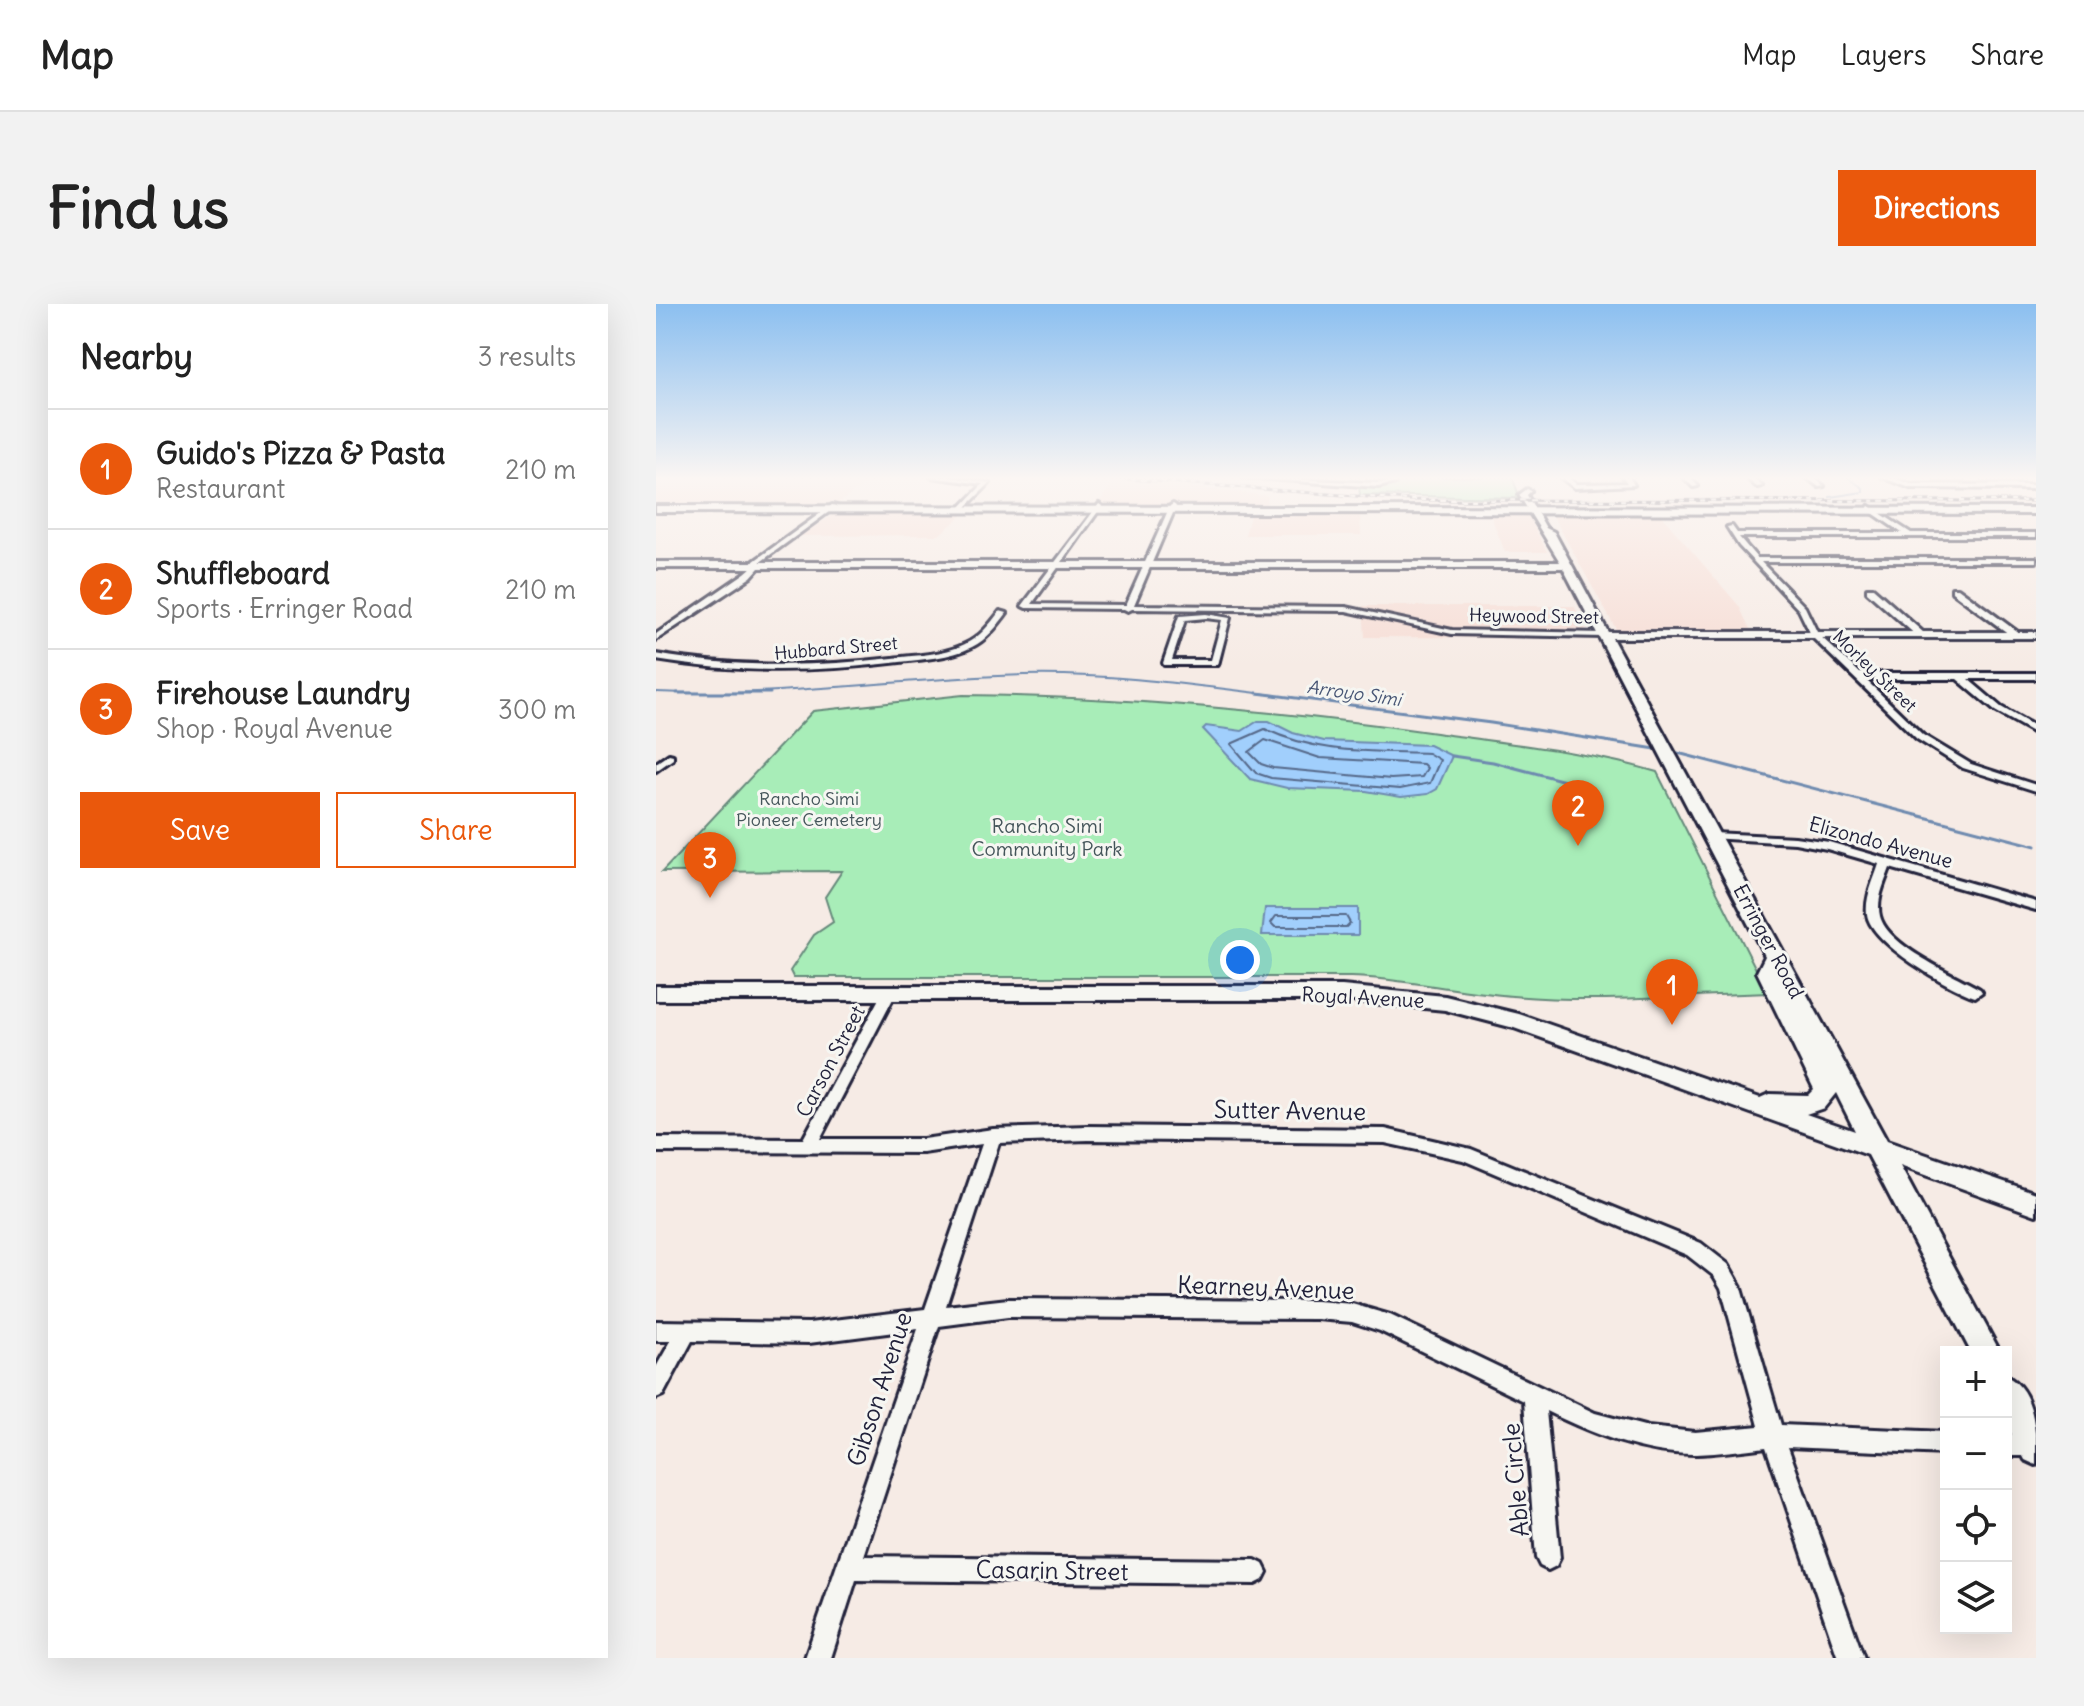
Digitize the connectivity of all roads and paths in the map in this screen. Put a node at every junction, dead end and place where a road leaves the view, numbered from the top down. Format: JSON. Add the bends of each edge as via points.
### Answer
{"nodes":[{"id":1,"x":788,"y":540,"type":"edge"},
{"id":2,"x":1072,"y":540,"type":"edge"},
{"id":3,"x":1159,"y":540,"type":"edge"},
{"id":4,"x":1553,"y":540,"type":"edge"},
{"id":5,"x":1741,"y":540,"type":"edge"},
{"id":6,"x":1756,"y":560,"type":"junction"},
{"id":7,"x":2036,"y":560,"type":"edge"},
{"id":8,"x":656,"y":565,"type":"edge"},
{"id":9,"x":754,"y":565,"type":"junction"},
{"id":10,"x":1054,"y":565,"type":"junction"},
{"id":11,"x":1566,"y":565,"type":"junction"},
{"id":12,"x":1147,"y":566,"type":"junction"},
{"id":13,"x":1870,"y":590,"type":"dead end"},
{"id":14,"x":1955,"y":590,"type":"dead end"},
{"id":15,"x":1030,"y":608,"type":"junction"},
{"id":16,"x":1128,"y":609,"type":"junction"},
{"id":17,"x":1005,"y":610,"type":"joint"},
{"id":18,"x":1206,"y":612,"type":"junction"},
{"id":19,"x":1604,"y":635,"type":"junction"},
{"id":20,"x":1815,"y":635,"type":"junction"},
{"id":21,"x":1921,"y":635,"type":"junction"},
{"id":22,"x":2016,"y":635,"type":"junction"},
{"id":23,"x":2036,"y":635,"type":"edge"},
{"id":24,"x":656,"y":638,"type":"edge"},
{"id":25,"x":656,"y":657,"type":"edge"},
{"id":26,"x":1859,"y":676,"type":"junction"},
{"id":27,"x":1959,"y":676,"type":"junction"},
{"id":28,"x":2036,"y":676,"type":"edge"},
{"id":29,"x":2036,"y":731,"type":"edge"},
{"id":30,"x":669,"y":757,"type":"dead end"},
{"id":31,"x":656,"y":768,"type":"edge"},
{"id":32,"x":2036,"y":788,"type":"edge"},
{"id":33,"x":1713,"y":836,"type":"junction"},
{"id":34,"x":1886,"y":862,"type":"junction"},
{"id":35,"x":2036,"y":906,"type":"edge"},
{"id":36,"x":1776,"y":953,"type":"junction"},
{"id":37,"x":1975,"y":992,"type":"dead end"},
{"id":38,"x":656,"y":993,"type":"edge"},
{"id":39,"x":889,"y":993,"type":"junction"},
{"id":40,"x":1739,"y":1100,"type":"junction"},
{"id":41,"x":993,"y":1136,"type":"junction"},
{"id":42,"x":656,"y":1145,"type":"edge"},
{"id":43,"x":807,"y":1147,"type":"junction"},
{"id":44,"x":1882,"y":1151,"type":"junction"},
{"id":45,"x":2036,"y":1204,"type":"edge"},
{"id":46,"x":929,"y":1317,"type":"junction"},
{"id":47,"x":656,"y":1331,"type":"edge"},
{"id":48,"x":687,"y":1331,"type":"junction"},
{"id":49,"x":1983,"y":1346,"type":"edge"},
{"id":50,"x":656,"y":1388,"type":"edge"},
{"id":51,"x":1534,"y":1397,"type":"junction"},
{"id":52,"x":2012,"y":1409,"type":"edge"},
{"id":53,"x":1773,"y":1436,"type":"junction"},
{"id":54,"x":1940,"y":1443,"type":"edge"},
{"id":55,"x":2025,"y":1447,"type":"edge"},
{"id":56,"x":1548,"y":1558,"type":"dead end"},
{"id":57,"x":849,"y":1568,"type":"junction"},
{"id":58,"x":1255,"y":1572,"type":"dead end"},
{"id":59,"x":818,"y":1658,"type":"edge"},
{"id":60,"x":1851,"y":1658,"type":"edge"}],
"edges":[{"from":1,"to":9,"type":"street"},
{"from":2,"to":10,"type":"street"},
{"from":3,"to":12,"type":"street"},
{"from":4,"to":11,"type":"main road","name":"Erringer Road"},
{"from":5,"to":6,"type":"street","name":"Morley Street"},
{"from":6,"to":7,"type":"street"},
{"from":6,"to":20,"type":"street","name":"Morley Street","via":[[1802,609]]},
{"from":8,"to":9,"type":"main road"},
{"from":9,"to":10,"type":"main road"},
{"from":9,"to":24,"type":"street","via":[[748,575]]},
{"from":10,"to":12,"type":"main road"},
{"from":10,"to":15,"type":"street"},
{"from":11,"to":12,"type":"main road"},
{"from":11,"to":19,"type":"main road","name":"Erringer Road"},
{"from":12,"to":16,"type":"street"},
{"from":13,"to":21,"type":"street"},
{"from":14,"to":22,"type":"street"},
{"from":15,"to":16,"type":"street","name":"Heywood Street"},
{"from":15,"to":17,"type":"street","name":"Heywood Street"},
{"from":16,"to":18,"type":"street","name":"Heywood Street"},
{"from":17,"to":25,"type":"street","name":"Hubbard Street","via":[[967,647],[912,658],[757,670]]},
{"from":18,"to":18,"type":"street","via":[[1226,618],[1215,663],[1167,663],[1182,618]]},
{"from":18,"to":19,"type":"street","name":"Heywood Street","via":[[1346,609],[1452,632]]},
{"from":19,"to":20,"type":"main road","name":"Heywood Street"},
{"from":19,"to":33,"type":"main road","name":"Erringer Road"},
{"from":20,"to":21,"type":"main road","name":"Heywood Street"},
{"from":20,"to":26,"type":"street","name":"Morley Street"},
{"from":21,"to":22,"type":"main road","name":"Heywood Street"},
{"from":22,"to":23,"type":"main road","name":"Heywood Street"},
{"from":26,"to":27,"type":"street"},
{"from":26,"to":32,"type":"street","name":"Morley Street","via":[[1946,756]]},
{"from":27,"to":28,"type":"street"},
{"from":27,"to":29,"type":"street","via":[[1998,709]]},
{"from":30,"to":31,"type":"street"},
{"from":33,"to":34,"type":"street","name":"Elizondo Avenue","via":[[1795,840]]},
{"from":33,"to":36,"type":"main road","name":"Erringer Road"},
{"from":34,"to":35,"type":"street","name":"Elizondo Avenue"},
{"from":34,"to":37,"type":"street","via":[[1873,907],[1879,929]]},
{"from":36,"to":40,"type":"main road","via":[[1767,972],[1826,1090],[1809,1105]]},
{"from":36,"to":44,"type":"main road","name":"Erringer Road"},
{"from":38,"to":39,"type":"main road","name":"Royal Avenue"},
{"from":39,"to":40,"type":"main road","name":"Royal Avenue","via":[[1409,997],[1519,1022]]},
{"from":39,"to":43,"type":"street","name":"Carson Street"},
{"from":40,"to":44,"type":"main road","name":"Royal Avenue"},
{"from":41,"to":43,"type":"street","name":"Sutter Avenue","via":[[923,1146]]},
{"from":41,"to":46,"type":"street","name":"Gibson Avenue"},
{"from":41,"to":53,"type":"street","name":"Sutter Avenue","via":[[1345,1133],[1465,1154],[1708,1258],[1730,1285]]},
{"from":42,"to":43,"type":"street","name":"Sutter Avenue"},
{"from":44,"to":45,"type":"main road","name":"Royal Avenue"},
{"from":44,"to":49,"type":"main road","name":"Erringer Road"},
{"from":46,"to":48,"type":"street","name":"Kearney Avenue","via":[[809,1333]]},
{"from":46,"to":51,"type":"street","name":"Kearney Avenue","via":[[1008,1308],[1352,1313],[1383,1322]]},
{"from":46,"to":57,"type":"street","name":"Gibson Avenue"},
{"from":47,"to":48,"type":"street","name":"Kearney Avenue"},
{"from":48,"to":50,"type":"street"},
{"from":51,"to":53,"type":"street","name":"Kearney Avenue","via":[[1593,1423],[1648,1438],[1695,1443]]},
{"from":51,"to":56,"type":"street","name":"Able Circle"},
{"from":52,"to":55,"type":"main road"},
{"from":53,"to":54,"type":"street","name":"Kearney Avenue"},
{"from":53,"to":60,"type":"street","name":"Sutter Avenue"},
{"from":57,"to":58,"type":"street","name":"Casarin Street"},
{"from":57,"to":59,"type":"street","name":"Gibson Avenue"}]}
